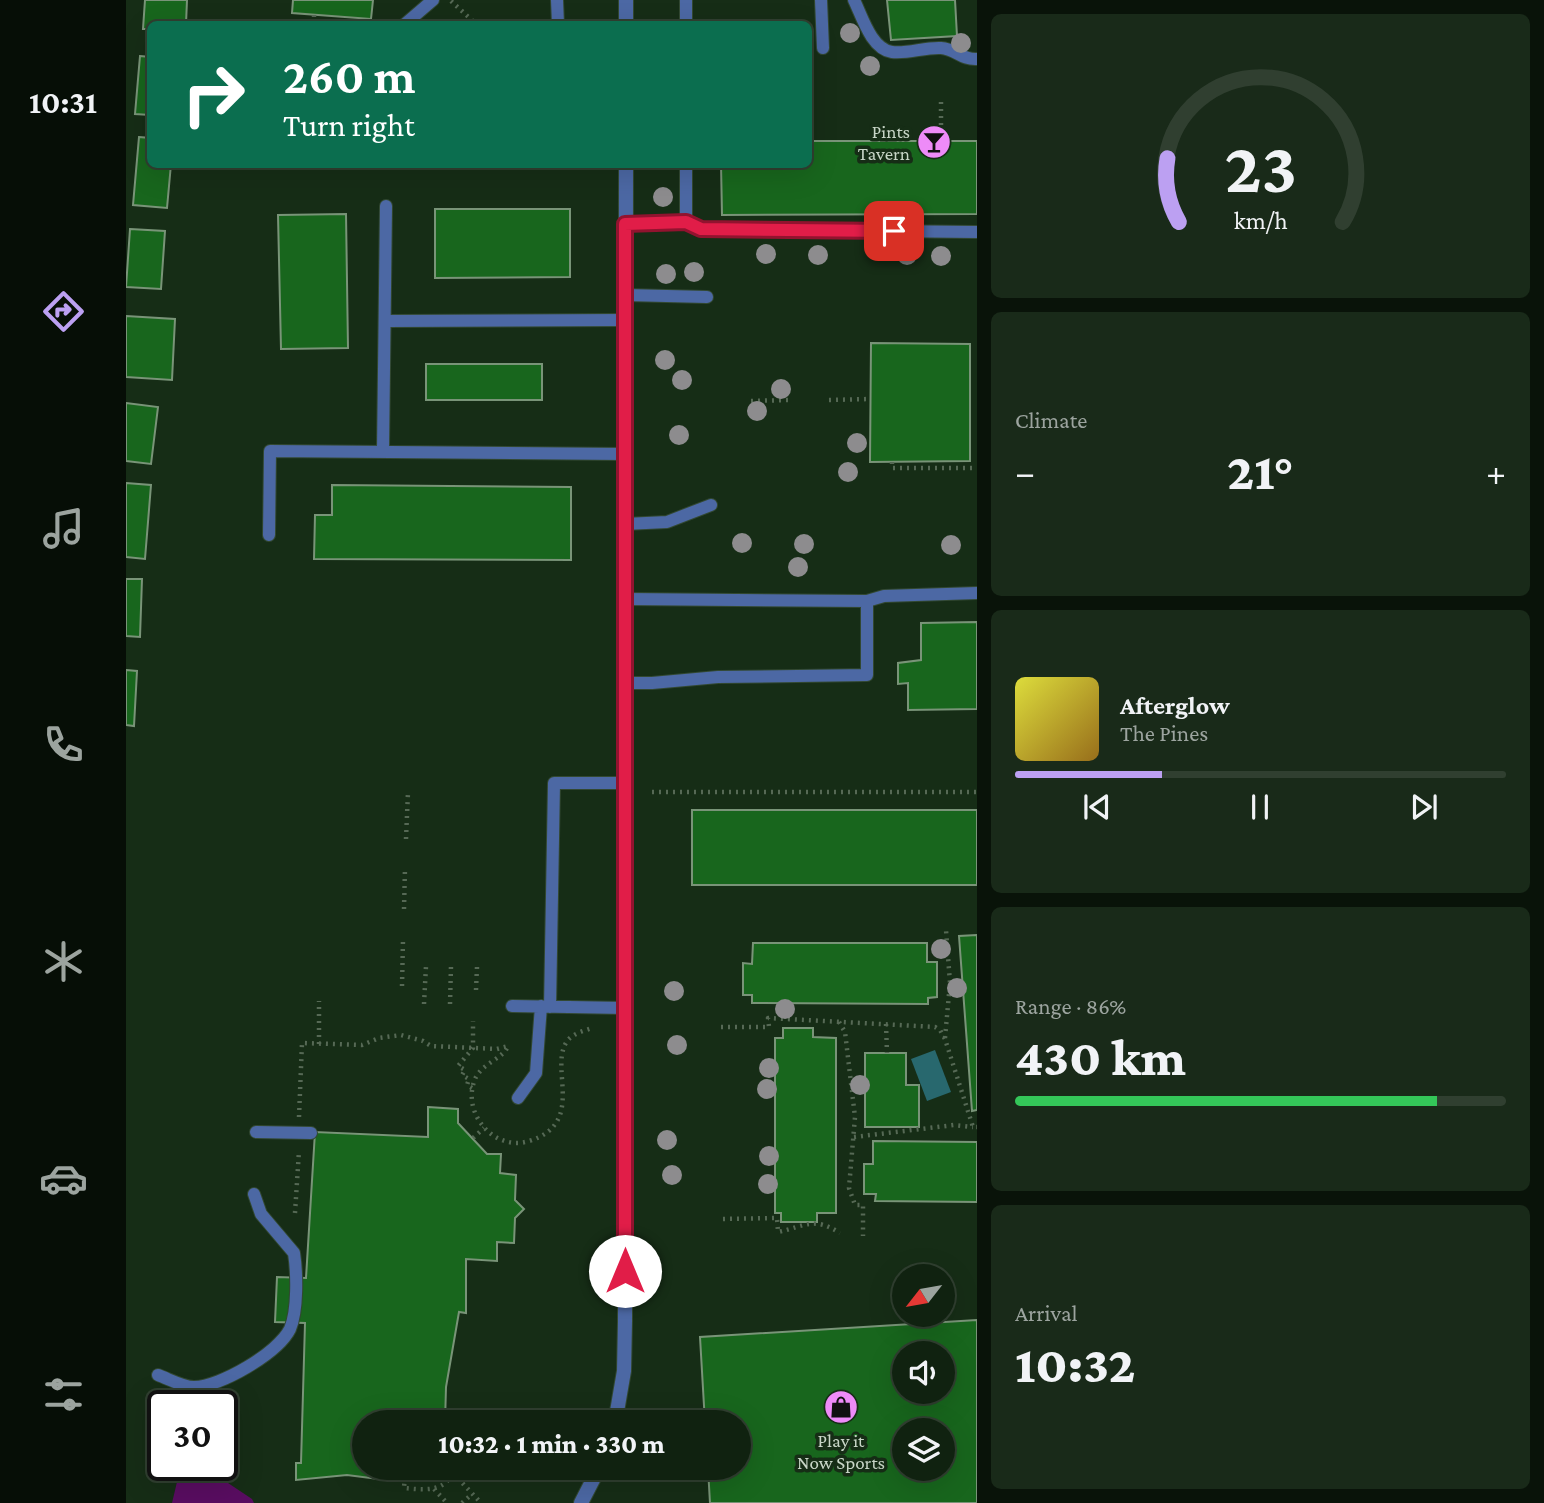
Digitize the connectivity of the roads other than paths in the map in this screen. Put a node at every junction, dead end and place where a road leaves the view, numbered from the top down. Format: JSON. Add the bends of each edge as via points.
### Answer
{"nodes":[{"id":1,"x":433,"y":0,"type":"edge"},
{"id":2,"x":557,"y":0,"type":"edge"},
{"id":3,"x":626,"y":0,"type":"edge"},
{"id":4,"x":686,"y":0,"type":"edge"},
{"id":5,"x":821,"y":0,"type":"edge"},
{"id":6,"x":854,"y":0,"type":"edge"},
{"id":7,"x":408,"y":21,"type":"edge"},
{"id":8,"x":558,"y":21,"type":"edge"},
{"id":9,"x":626,"y":21,"type":"edge"},
{"id":10,"x":686,"y":21,"type":"edge"},
{"id":11,"x":823,"y":48,"type":"dead end"},
{"id":12,"x":977,"y":59,"type":"edge"},
{"id":13,"x":625,"y":168,"type":"edge"},
{"id":14,"x":686,"y":168,"type":"edge"},
{"id":15,"x":386,"y":206,"type":"dead end"},
{"id":16,"x":686,"y":222,"type":"junction"},
{"id":17,"x":625,"y":224,"type":"junction"},
{"id":18,"x":977,"y":232,"type":"edge"},
{"id":19,"x":626,"y":295,"type":"junction"},
{"id":20,"x":707,"y":297,"type":"dead end"},
{"id":21,"x":626,"y":320,"type":"junction"},
{"id":22,"x":386,"y":321,"type":"junction"},
{"id":23,"x":383,"y":451,"type":"junction"},
{"id":24,"x":626,"y":454,"type":"junction"},
{"id":25,"x":711,"y":505,"type":"dead end"},
{"id":26,"x":625,"y":524,"type":"junction"},
{"id":27,"x":269,"y":535,"type":"dead end"},
{"id":28,"x":977,"y":593,"type":"edge"},
{"id":29,"x":625,"y":600,"type":"junction"},
{"id":30,"x":867,"y":601,"type":"junction"},
{"id":31,"x":625,"y":683,"type":"junction"},
{"id":32,"x":625,"y":783,"type":"junction"},
{"id":33,"x":512,"y":1006,"type":"dead end"},
{"id":34,"x":546,"y":1007,"type":"junction"},
{"id":35,"x":625,"y":1008,"type":"junction"},
{"id":36,"x":517,"y":1098,"type":"dead end"},
{"id":37,"x":256,"y":1132,"type":"dead end"},
{"id":38,"x":311,"y":1133,"type":"dead end"},
{"id":39,"x":254,"y":1194,"type":"dead end"},
{"id":40,"x":158,"y":1375,"type":"dead end"},
{"id":41,"x":617,"y":1410,"type":"edge"},
{"id":42,"x":593,"y":1480,"type":"edge"},
{"id":43,"x":581,"y":1503,"type":"edge"}],
"edges":[{"from":1,"to":7,"type":"lane"},
{"from":2,"to":8,"type":"lane"},
{"from":3,"to":9,"type":"street"},
{"from":4,"to":10,"type":"lane"},
{"from":5,"to":11,"type":"lane"},
{"from":6,"to":12,"type":"lane","via":[[881,48],[892,52],[949,49],[967,60]]},
{"from":13,"to":17,"type":"street"},
{"from":14,"to":16,"type":"lane"},
{"from":15,"to":22,"type":"lane"},
{"from":16,"to":17,"type":"lane"},
{"from":16,"to":18,"type":"lane","via":[[701,229]]},
{"from":17,"to":19,"type":"street"},
{"from":19,"to":20,"type":"lane"},
{"from":19,"to":21,"type":"street"},
{"from":21,"to":22,"type":"lane"},
{"from":21,"to":24,"type":"street"},
{"from":22,"to":23,"type":"lane"},
{"from":23,"to":24,"type":"lane"},
{"from":23,"to":27,"type":"lane","via":[[270,451]]},
{"from":24,"to":26,"type":"street"},
{"from":25,"to":26,"type":"lane","via":[[667,522]]},
{"from":26,"to":29,"type":"street"},
{"from":28,"to":30,"type":"lane","via":[[884,596]]},
{"from":29,"to":30,"type":"lane"},
{"from":29,"to":31,"type":"street"},
{"from":30,"to":31,"type":"lane","via":[[867,676]]},
{"from":31,"to":32,"type":"street"},
{"from":32,"to":34,"type":"lane","via":[[554,783]]},
{"from":32,"to":35,"type":"street"},
{"from":33,"to":34,"type":"lane"},
{"from":34,"to":35,"type":"lane"},
{"from":34,"to":36,"type":"lane","via":[[536,1073]]},
{"from":35,"to":41,"type":"street","via":[[624,1371]]},
{"from":37,"to":38,"type":"lane"},
{"from":39,"to":40,"type":"lane","via":[[261,1214],[294,1253],[290,1328],[267,1354],[235,1374],[197,1387]]},
{"from":42,"to":43,"type":"street"}]}
